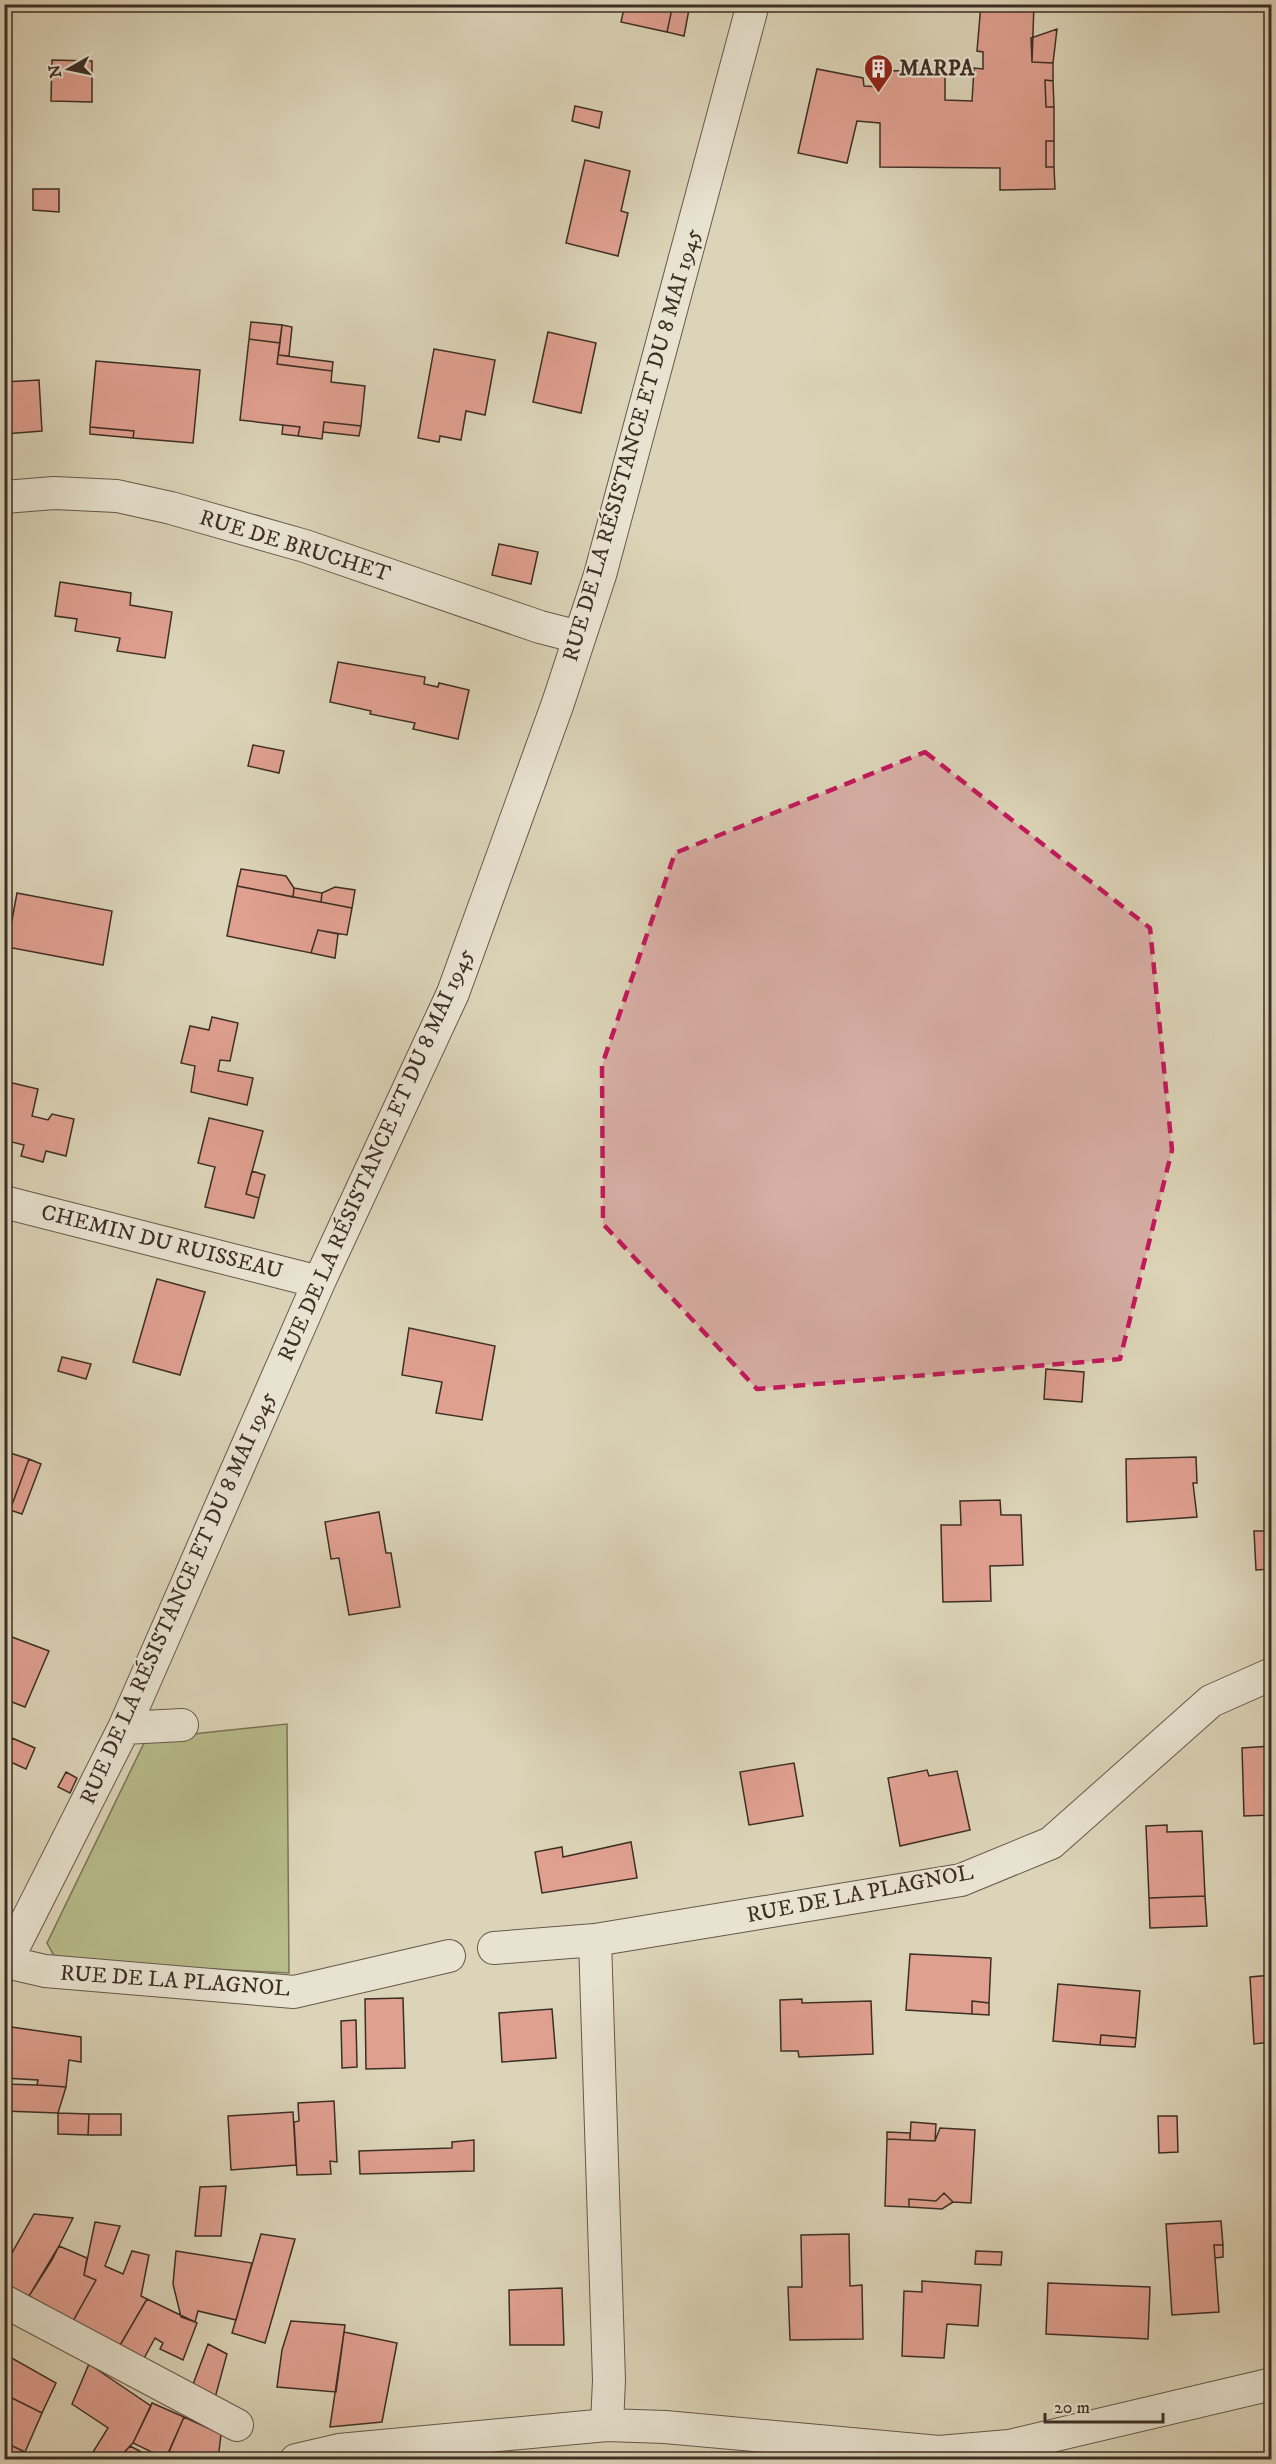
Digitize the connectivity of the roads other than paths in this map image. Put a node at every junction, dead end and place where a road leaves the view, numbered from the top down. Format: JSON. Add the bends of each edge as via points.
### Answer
{"nodes":[{"id":1,"x":753,"y":4,"type":"edge"},
{"id":2,"x":4,"y":497,"type":"edge"},
{"id":3,"x":579,"y":637,"type":"junction"},
{"id":4,"x":4,"y":1202,"type":"edge"},
{"id":5,"x":319,"y":1282,"type":"junction"},
{"id":6,"x":1272,"y":1674,"type":"edge"},
{"id":7,"x":182,"y":1725,"type":"dead end"},
{"id":8,"x":124,"y":1728,"type":"junction"},
{"id":9,"x":595,"y":1940,"type":"junction"},
{"id":10,"x":494,"y":1948,"type":"dead end"},
{"id":11,"x":449,"y":1956,"type":"dead end"},
{"id":12,"x":6,"y":1962,"type":"edge"},
{"id":13,"x":4,"y":2301,"type":"edge"},
{"id":14,"x":1272,"y":2384,"type":"edge"},
{"id":15,"x":237,"y":2425,"type":"dead end"},
{"id":16,"x":607,"y":2425,"type":"junction"},
{"id":17,"x":296,"y":2460,"type":"edge"}],
"edges":[{"from":1,"to":3,"type":"street","name":"RUE DE LA RÉSISTANCE ET DU 8 MAI 1945","via":[[600,575]]},
{"from":2,"to":3,"type":"street","name":"RUE DE BRUCHET","via":[[54,493],[117,496],[171,508],[305,546]]},
{"from":3,"to":5,"type":"street","name":"RUE DE LA RÉSISTANCE ET DU 8 MAI 1945","via":[[453,993]]},
{"from":4,"to":5,"type":"street","name":"CHEMIN DU RUISSEAU"},
{"from":5,"to":8,"type":"street","name":"RUE DE LA RÉSISTANCE ET DU 8 MAI 1945"},
{"from":6,"to":9,"type":"street","name":"RUE DE LA PLAGNOL","via":[[1211,1701],[1052,1843],[961,1880]]},
{"from":7,"to":8,"type":"street"},
{"from":8,"to":12,"type":"street","name":"RUE DE LA RÉSISTANCE ET DU 8 MAI 1945"},
{"from":9,"to":10,"type":"street","name":"RUE DE LA PLAGNOL"},
{"from":9,"to":16,"type":"street","via":[[609,2380]]},
{"from":11,"to":12,"type":"street","name":"RUE DE LA PLAGNOL","via":[[294,1992],[45,1971]]},
{"from":13,"to":15,"type":"street"},
{"from":14,"to":16,"type":"street","via":[[1009,2446],[939,2452]]},
{"from":16,"to":17,"type":"street","via":[[339,2450]]}]}
